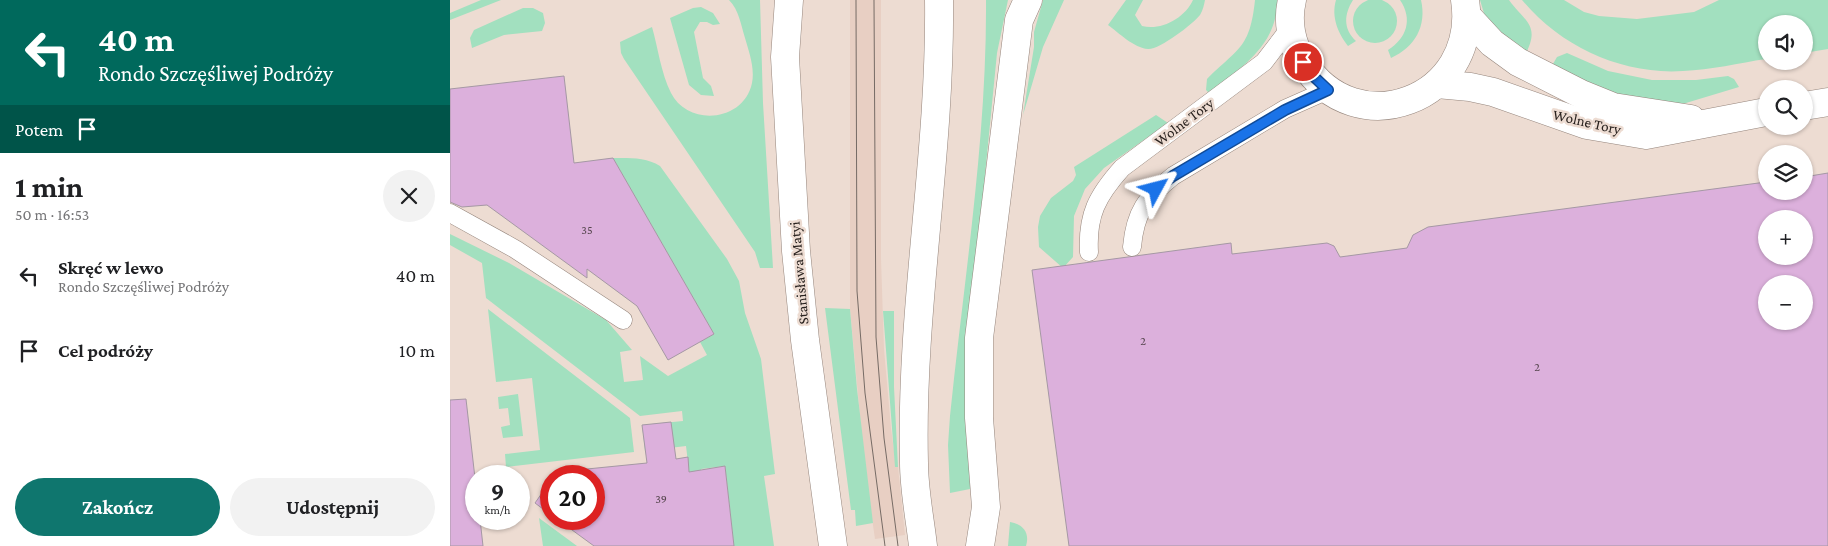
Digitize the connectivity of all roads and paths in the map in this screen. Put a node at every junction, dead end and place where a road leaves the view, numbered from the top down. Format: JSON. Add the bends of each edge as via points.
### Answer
{"nodes":[{"id":1,"x":779,"y":0,"type":"edge"},
{"id":2,"x":789,"y":0,"type":"edge"},
{"id":3,"x":1028,"y":0,"type":"edge"},
{"id":4,"x":1292,"y":0,"type":"edge"},
{"id":5,"x":942,"y":5,"type":"edge"},
{"id":6,"x":1467,"y":9,"type":"edge"},
{"id":7,"x":1290,"y":28,"type":"junction"},
{"id":8,"x":785,"y":57,"type":"junction"},
{"id":9,"x":1437,"y":84,"type":"junction"},
{"id":10,"x":1328,"y":90,"type":"junction"},
{"id":11,"x":1828,"y":102,"type":"edge"},
{"id":12,"x":1813,"y":104,"type":"edge"},
{"id":13,"x":1758,"y":113,"type":"edge"},
{"id":14,"x":1710,"y":121,"type":"junction"},
{"id":15,"x":450,"y":214,"type":"edge"},
{"id":16,"x":1132,"y":247,"type":"dead end"},
{"id":17,"x":1089,"y":252,"type":"dead end"},
{"id":18,"x":623,"y":320,"type":"dead end"},
{"id":19,"x":922,"y":539,"type":"edge"},
{"id":20,"x":833,"y":545,"type":"edge"},
{"id":21,"x":980,"y":546,"type":"edge"}],
"edges":[{"from":1,"to":8,"type":"street"},
{"from":2,"to":8,"type":"street","name":"Stanisława Matyi"},
{"from":3,"to":21,"type":"street","via":[[1019,20],[979,338],[979,418],[986,506]]},
{"from":4,"to":7,"type":"street"},
{"from":5,"to":19,"type":"street","via":[[913,395],[914,465]]},
{"from":6,"to":9,"type":"street","via":[[1464,40],[1456,61]]},
{"from":6,"to":14,"type":"street","name":"Wolne Tory","via":[[1492,43],[1518,62],[1581,94],[1613,107]]},
{"from":7,"to":10,"type":"street","via":[[1296,52],[1310,73]]},
{"from":7,"to":17,"type":"lane","name":"Wolne Tory","via":[[1264,62],[1122,168],[1105,187],[1095,205],[1088,230]]},
{"from":8,"to":20,"type":"street","name":"Stanisława Matyi","via":[[800,288]]},
{"from":9,"to":10,"type":"street","via":[[1412,100],[1383,106],[1354,103]]},
{"from":9,"to":14,"type":"street","name":"Wolne Tory","via":[[1493,92],[1587,125],[1646,135]]},
{"from":10,"to":16,"type":"lane","via":[[1285,110],[1156,189],[1140,209]]},
{"from":11,"to":12,"type":"street"},
{"from":13,"to":14,"type":"street","name":"Wolne Tory"},
{"from":15,"to":18,"type":"lane","via":[[515,249]]}]}
